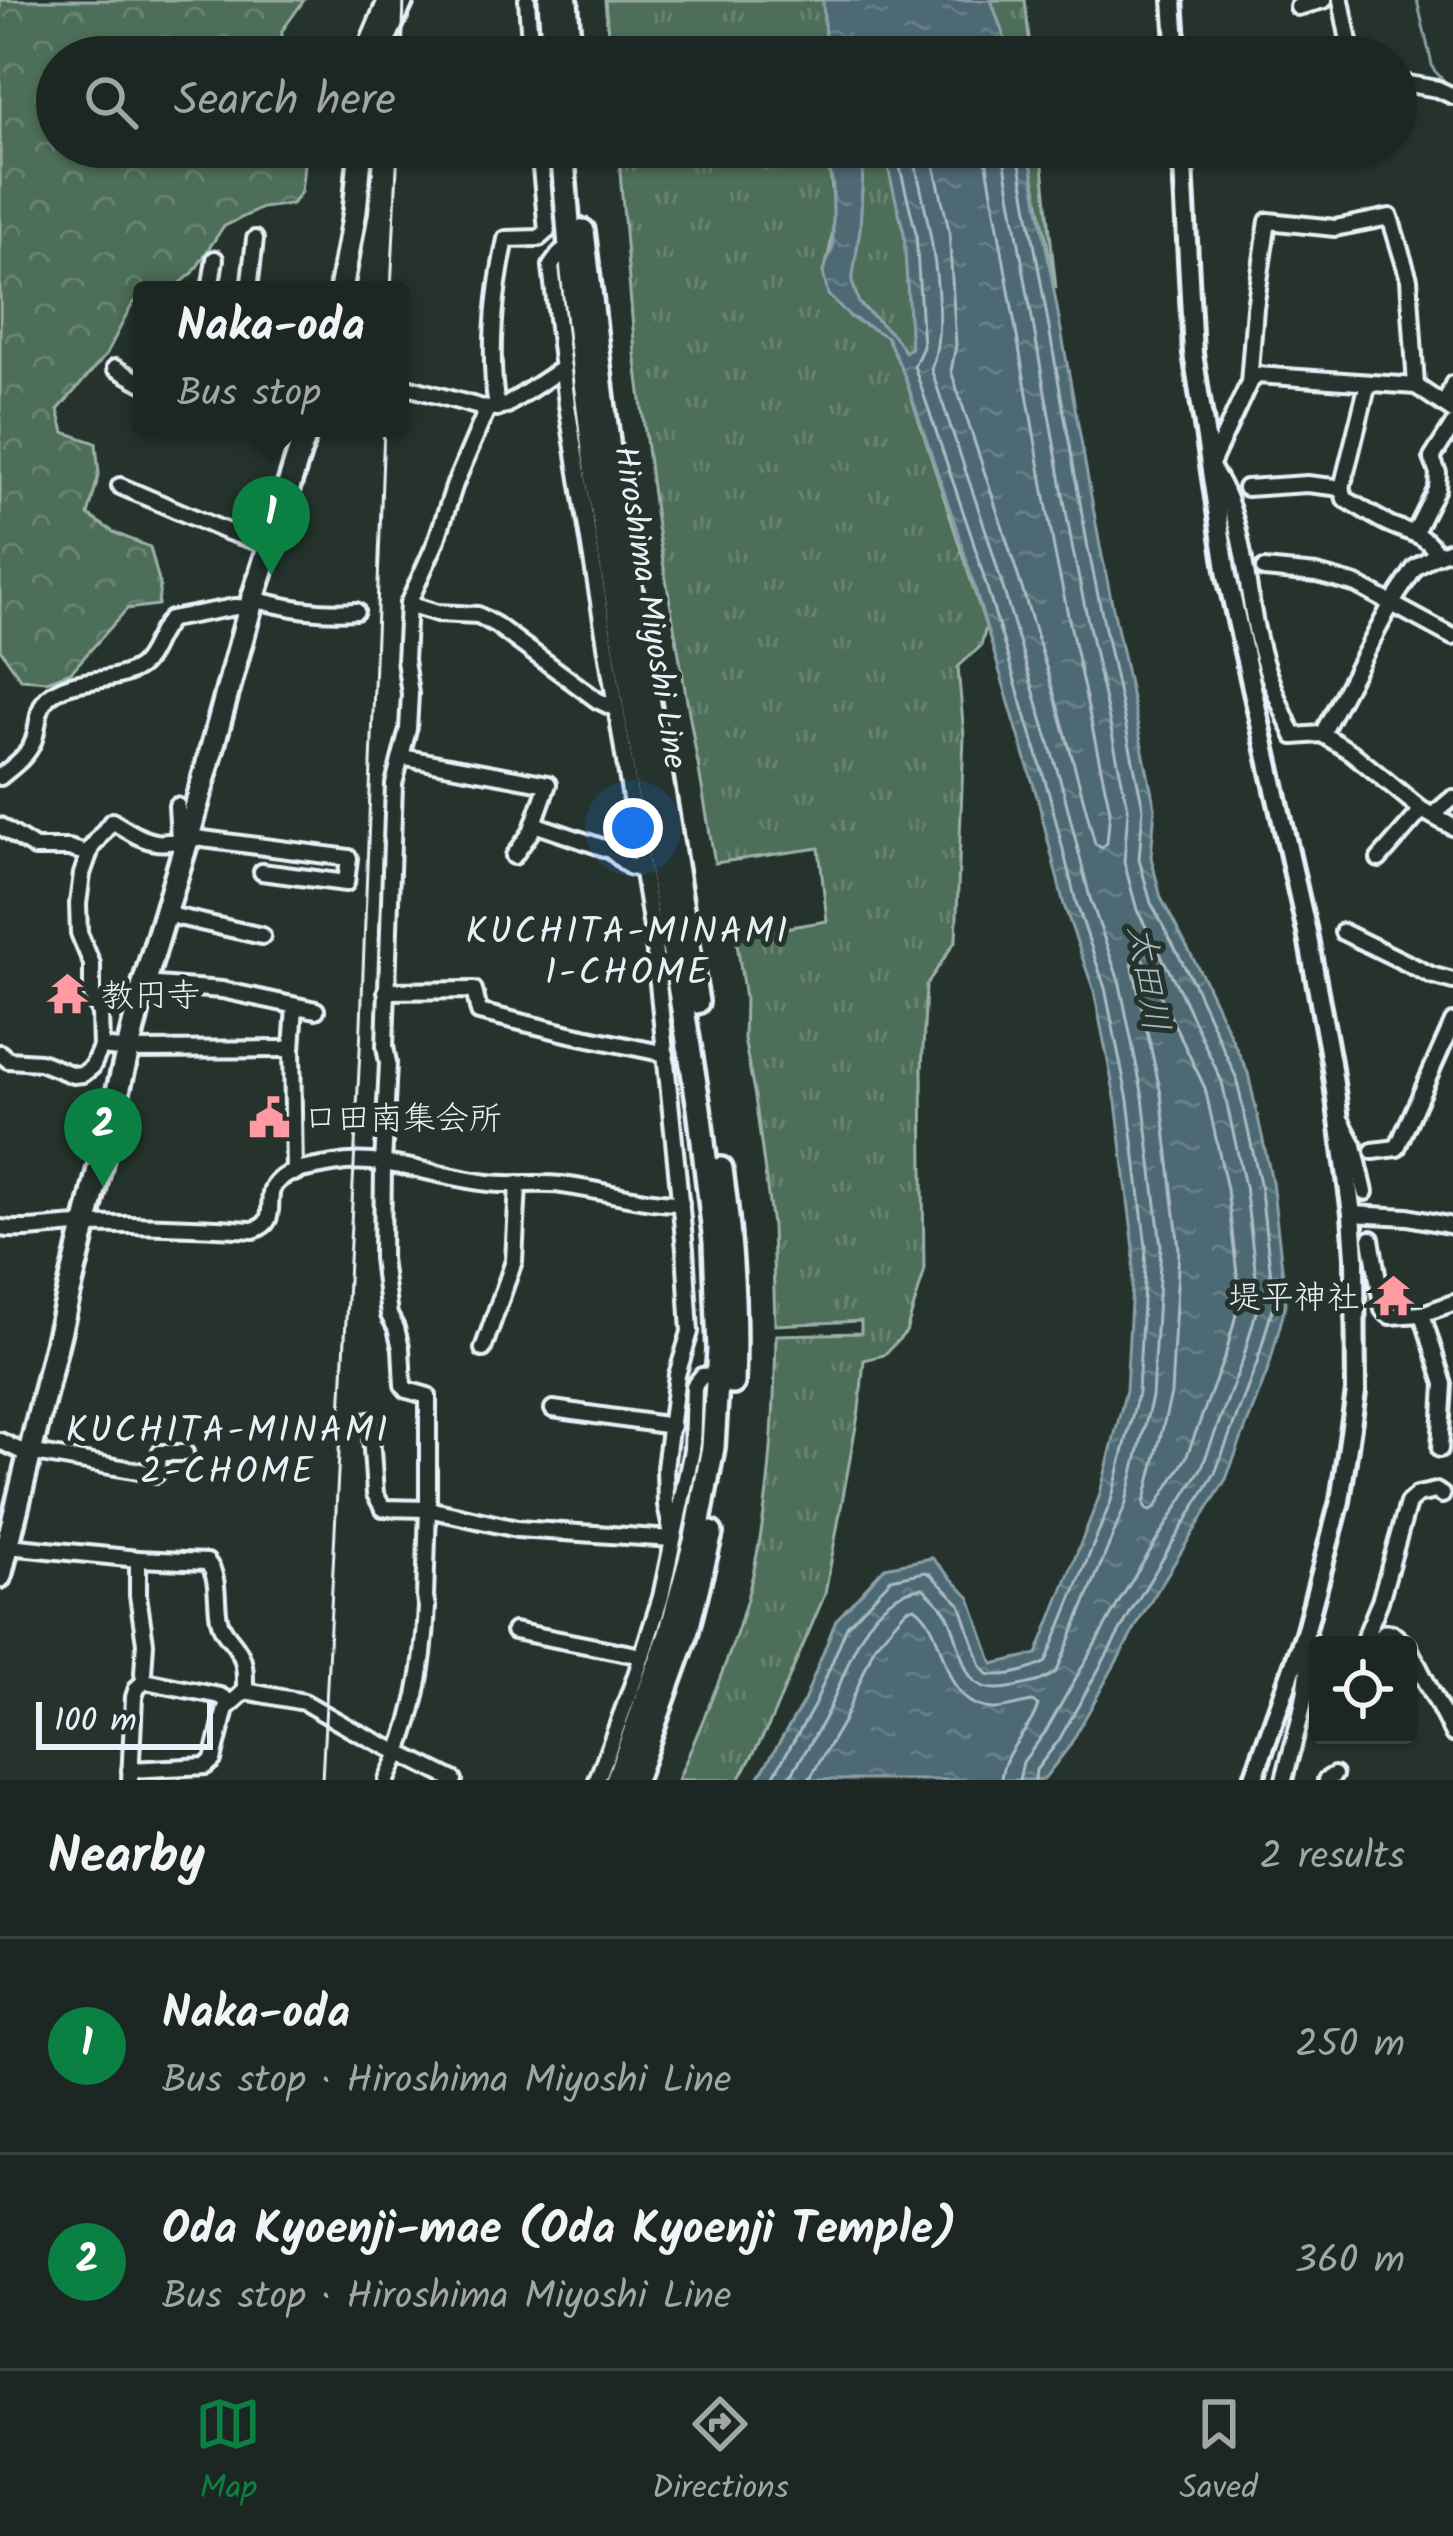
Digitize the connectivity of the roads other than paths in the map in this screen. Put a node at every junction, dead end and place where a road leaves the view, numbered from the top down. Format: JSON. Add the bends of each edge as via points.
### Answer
{"nodes":[{"id":1,"x":386,"y":0,"type":"edge"},
{"id":2,"x":402,"y":0,"type":"edge"},
{"id":3,"x":527,"y":0,"type":"edge"},
{"id":4,"x":550,"y":0,"type":"edge"},
{"id":5,"x":566,"y":0,"type":"edge"},
{"id":6,"x":1173,"y":0,"type":"edge"},
{"id":7,"x":1324,"y":0,"type":"edge"},
{"id":8,"x":1341,"y":0,"type":"edge"},
{"id":9,"x":1298,"y":8,"type":"dead end"},
{"id":10,"x":382,"y":26,"type":"junction"},
{"id":11,"x":376,"y":36,"type":"edge"},
{"id":12,"x":380,"y":36,"type":"edge"},
{"id":13,"x":530,"y":36,"type":"edge"},
{"id":14,"x":553,"y":36,"type":"edge"},
{"id":15,"x":569,"y":36,"type":"edge"},
{"id":16,"x":1176,"y":36,"type":"edge"},
{"id":17,"x":1348,"y":36,"type":"edge"},
{"id":18,"x":1417,"y":86,"type":"edge"},
{"id":19,"x":1453,"y":96,"type":"edge"},
{"id":20,"x":359,"y":168,"type":"edge"},
{"id":21,"x":541,"y":168,"type":"edge"},
{"id":22,"x":565,"y":168,"type":"edge"},
{"id":23,"x":577,"y":168,"type":"edge"},
{"id":24,"x":1184,"y":168,"type":"edge"},
{"id":25,"x":255,"y":239,"type":"dead end"},
{"id":26,"x":577,"y":248,"type":"junction"},
{"id":27,"x":215,"y":259,"type":"dead end"},
{"id":28,"x":211,"y":281,"type":"edge"},
{"id":29,"x":250,"y":281,"type":"edge"},
{"id":30,"x":342,"y":281,"type":"edge"},
{"id":31,"x":115,"y":368,"type":"dead end"},
{"id":32,"x":563,"y":368,"type":"junction"},
{"id":33,"x":133,"y":378,"type":"edge"},
{"id":34,"x":1249,"y":383,"type":"junction"},
{"id":35,"x":1368,"y":383,"type":"junction"},
{"id":36,"x":1453,"y":385,"type":"edge"},
{"id":37,"x":1416,"y":386,"type":"junction"},
{"id":38,"x":409,"y":387,"type":"edge"},
{"id":39,"x":1449,"y":408,"type":"edge"},
{"id":40,"x":492,"y":409,"type":"junction"},
{"id":41,"x":1453,"y":425,"type":"edge"},
{"id":42,"x":305,"y":437,"type":"edge"},
{"id":43,"x":1210,"y":466,"type":"junction"},
{"id":44,"x":120,"y":486,"type":"dead end"},
{"id":45,"x":1246,"y":488,"type":"dead end"},
{"id":46,"x":1342,"y":488,"type":"junction"},
{"id":47,"x":1415,"y":532,"type":"junction"},
{"id":48,"x":270,"y":546,"type":"junction"},
{"id":49,"x":1453,"y":548,"type":"edge"},
{"id":50,"x":1437,"y":555,"type":"junction"},
{"id":51,"x":1264,"y":569,"type":"dead end"},
{"id":52,"x":251,"y":603,"type":"junction"},
{"id":53,"x":1392,"y":603,"type":"junction"},
{"id":54,"x":408,"y":604,"type":"junction"},
{"id":55,"x":356,"y":611,"type":"dead end"},
{"id":56,"x":1453,"y":637,"type":"edge"},
{"id":57,"x":616,"y":709,"type":"junction"},
{"id":58,"x":1322,"y":734,"type":"junction"},
{"id":59,"x":401,"y":757,"type":"junction"},
{"id":60,"x":0,"y":777,"type":"edge"},
{"id":61,"x":1453,"y":798,"type":"edge"},
{"id":62,"x":177,"y":806,"type":"dead end"},
{"id":63,"x":1428,"y":812,"type":"junction"},
{"id":64,"x":534,"y":824,"type":"junction"},
{"id":65,"x":0,"y":826,"type":"edge"},
{"id":66,"x":1453,"y":827,"type":"edge"},
{"id":67,"x":185,"y":839,"type":"junction"},
{"id":68,"x":89,"y":854,"type":"junction"},
{"id":69,"x":514,"y":856,"type":"dead end"},
{"id":70,"x":1379,"y":859,"type":"dead end"},
{"id":71,"x":642,"y":870,"type":"junction"},
{"id":72,"x":262,"y":872,"type":"dead end"},
{"id":73,"x":165,"y":914,"type":"junction"},
{"id":74,"x":1343,"y":932,"type":"dead end"},
{"id":75,"x":262,"y":936,"type":"dead end"},
{"id":76,"x":1453,"y":981,"type":"edge"},
{"id":77,"x":144,"y":984,"type":"junction"},
{"id":78,"x":386,"y":991,"type":"junction"},
{"id":79,"x":295,"y":1006,"type":"junction"},
{"id":80,"x":316,"y":1010,"type":"dead end"},
{"id":81,"x":1453,"y":1022,"type":"edge"},
{"id":82,"x":101,"y":1047,"type":"junction"},
{"id":83,"x":292,"y":1049,"type":"junction"},
{"id":84,"x":128,"y":1050,"type":"junction"},
{"id":85,"x":0,"y":1053,"type":"edge"},
{"id":86,"x":666,"y":1054,"type":"junction"},
{"id":87,"x":1338,"y":1118,"type":"junction"},
{"id":88,"x":1373,"y":1150,"type":"dead end"},
{"id":89,"x":383,"y":1165,"type":"junction"},
{"id":90,"x":294,"y":1173,"type":"junction"},
{"id":91,"x":518,"y":1184,"type":"junction"},
{"id":92,"x":1365,"y":1192,"type":"dead end"},
{"id":93,"x":681,"y":1204,"type":"junction"},
{"id":94,"x":1352,"y":1214,"type":"junction"},
{"id":95,"x":85,"y":1225,"type":"junction"},
{"id":96,"x":1453,"y":1226,"type":"edge"},
{"id":97,"x":0,"y":1228,"type":"edge"},
{"id":98,"x":1371,"y":1239,"type":"dead end"},
{"id":99,"x":1374,"y":1264,"type":"junction"},
{"id":100,"x":1373,"y":1282,"type":"dead end"},
{"id":101,"x":1453,"y":1303,"type":"edge"},
{"id":102,"x":1423,"y":1314,"type":"junction"},
{"id":103,"x":483,"y":1349,"type":"dead end"},
{"id":104,"x":726,"y":1374,"type":"junction"},
{"id":105,"x":554,"y":1409,"type":"dead end"},
{"id":106,"x":370,"y":1420,"type":"dead end"},
{"id":107,"x":672,"y":1426,"type":"junction"},
{"id":108,"x":0,"y":1441,"type":"edge"},
{"id":109,"x":1440,"y":1450,"type":"dead end"},
{"id":110,"x":29,"y":1453,"type":"junction"},
{"id":111,"x":185,"y":1453,"type":"dead end"},
{"id":112,"x":1442,"y":1496,"type":"dead end"},
{"id":113,"x":428,"y":1509,"type":"junction"},
{"id":114,"x":673,"y":1539,"type":"junction"},
{"id":115,"x":8,"y":1546,"type":"junction"},
{"id":116,"x":139,"y":1559,"type":"junction"},
{"id":117,"x":0,"y":1576,"type":"edge"},
{"id":118,"x":514,"y":1631,"type":"dead end"},
{"id":119,"x":1305,"y":1633,"type":"junction"},
{"id":120,"x":1369,"y":1636,"type":"edge"},
{"id":121,"x":1309,"y":1653,"type":"edge"},
{"id":122,"x":642,"y":1656,"type":"junction"},
{"id":123,"x":1417,"y":1665,"type":"edge"},
{"id":124,"x":145,"y":1681,"type":"junction"},
{"id":125,"x":245,"y":1690,"type":"junction"},
{"id":126,"x":232,"y":1703,"type":"junction"},
{"id":127,"x":1309,"y":1713,"type":"edge"},
{"id":128,"x":1453,"y":1734,"type":"edge"},
{"id":129,"x":400,"y":1753,"type":"junction"},
{"id":130,"x":210,"y":1773,"type":"edge"},
{"id":131,"x":130,"y":1775,"type":"edge"},
{"id":132,"x":387,"y":1780,"type":"edge"},
{"id":133,"x":454,"y":1780,"type":"edge"},
{"id":134,"x":597,"y":1780,"type":"edge"},
{"id":135,"x":617,"y":1780,"type":"edge"},
{"id":136,"x":634,"y":1780,"type":"edge"},
{"id":137,"x":1253,"y":1780,"type":"edge"},
{"id":138,"x":1284,"y":1780,"type":"edge"}],
"edges":[{"from":1,"to":10,"type":"street"},
{"from":2,"to":10,"type":"main road"},
{"from":3,"to":13,"type":"street"},
{"from":4,"to":14,"type":"main road"},
{"from":5,"to":15,"type":"main road"},
{"from":6,"to":16,"type":"street"},
{"from":7,"to":9,"type":"street"},
{"from":8,"to":17,"type":"street"},
{"from":10,"to":11,"type":"street"},
{"from":10,"to":12,"type":"main road"},
{"from":18,"to":19,"type":"street"},
{"from":20,"to":30,"type":"main road"},
{"from":21,"to":40,"type":"street","via":[[547,231],[506,239],[498,277]]},
{"from":22,"to":26,"type":"main road","name":"Hiroshima Miyoshi Line"},
{"from":23,"to":26,"type":"main road","name":"Hiroshima Miyoshi Line"},
{"from":24,"to":43,"type":"street","via":[[1193,353]]},
{"from":25,"to":29,"type":"street"},
{"from":26,"to":32,"type":"street","via":[[551,266]]},
{"from":26,"to":104,"type":"main road","name":"Hiroshima Miyoshi Line","via":[[595,467],[701,1130]]},
{"from":27,"to":28,"type":"street"},
{"from":31,"to":33,"type":"street"},
{"from":32,"to":40,"type":"street"},
{"from":32,"to":57,"type":"street"},
{"from":34,"to":35,"type":"street","via":[[1257,375]]},
{"from":34,"to":37,"type":"street","via":[[1268,221],[1335,228],[1390,217],[1409,279]]},
{"from":34,"to":43,"type":"street"},
{"from":35,"to":37,"type":"street"},
{"from":35,"to":46,"type":"street"},
{"from":36,"to":39,"type":"street"},
{"from":37,"to":39,"type":"street"},
{"from":38,"to":40,"type":"street"},
{"from":40,"to":54,"type":"street"},
{"from":41,"to":47,"type":"street","via":[[1432,458],[1437,488]]},
{"from":42,"to":48,"type":"main road"},
{"from":43,"to":58,"type":"street","via":[[1235,522],[1266,670],[1294,736]]},
{"from":43,"to":87,"type":"street"},
{"from":44,"to":48,"type":"street"},
{"from":45,"to":46,"type":"street"},
{"from":46,"to":47,"type":"street","via":[[1345,499]]},
{"from":47,"to":50,"type":"street"},
{"from":48,"to":52,"type":"main road"},
{"from":49,"to":50,"type":"street"},
{"from":50,"to":53,"type":"street","via":[[1415,568]]},
{"from":51,"to":53,"type":"street","via":[[1317,574]]},
{"from":52,"to":55,"type":"street"},
{"from":52,"to":60,"type":"street","via":[[171,619],[139,666],[55,692],[43,702],[27,752]]},
{"from":52,"to":67,"type":"main road"},
{"from":53,"to":56,"type":"street"},
{"from":53,"to":58,"type":"street"},
{"from":54,"to":57,"type":"street","via":[[478,615]]},
{"from":54,"to":59,"type":"street","via":[[410,694]]},
{"from":57,"to":71,"type":"street"},
{"from":58,"to":63,"type":"street"},
{"from":59,"to":64,"type":"street","via":[[548,784]]},
{"from":59,"to":78,"type":"street"},
{"from":61,"to":63,"type":"street"},
{"from":62,"to":67,"type":"street"},
{"from":63,"to":66,"type":"street"},
{"from":63,"to":70,"type":"street"},
{"from":64,"to":69,"type":"street"},
{"from":64,"to":71,"type":"street"},
{"from":65,"to":68,"type":"street","via":[[35,848]]},
{"from":67,"to":68,"type":"street","via":[[153,842],[112,821]]},
{"from":67,"to":72,"type":"street","via":[[349,858],[346,883]]},
{"from":67,"to":73,"type":"main road"},
{"from":68,"to":82,"type":"street","via":[[79,933],[92,964]]},
{"from":71,"to":86,"type":"street"},
{"from":73,"to":75,"type":"street"},
{"from":73,"to":77,"type":"main road"},
{"from":74,"to":76,"type":"street"},
{"from":77,"to":79,"type":"street"},
{"from":77,"to":84,"type":"main road"},
{"from":78,"to":86,"type":"street","via":[[474,990],[479,1012]]},
{"from":78,"to":89,"type":"street"},
{"from":79,"to":80,"type":"street"},
{"from":79,"to":83,"type":"street"},
{"from":81,"to":88,"type":"street","via":[[1397,1148]]},
{"from":82,"to":84,"type":"street"},
{"from":82,"to":85,"type":"street","via":[[92,1066],[73,1075]]},
{"from":83,"to":84,"type":"street"},
{"from":83,"to":90,"type":"street"},
{"from":84,"to":95,"type":"main road"},
{"from":86,"to":93,"type":"street"},
{"from":87,"to":92,"type":"street"},
{"from":87,"to":94,"type":"street"},
{"from":89,"to":90,"type":"street","via":[[339,1162]]},
{"from":89,"to":91,"type":"street"},
{"from":89,"to":113,"type":"street","via":[[389,1315],[403,1385],[428,1396]]},
{"from":90,"to":95,"type":"street","via":[[278,1180],[268,1221],[253,1230]]},
{"from":91,"to":93,"type":"street"},
{"from":91,"to":103,"type":"street","via":[[514,1261]]},
{"from":93,"to":107,"type":"street","via":[[689,1332]]},
{"from":94,"to":96,"type":"street"},
{"from":94,"to":119,"type":"street","via":[[1356,1392],[1340,1501]]},
{"from":95,"to":97,"type":"street"},
{"from":95,"to":110,"type":"main road"},
{"from":98,"to":99,"type":"street"},
{"from":99,"to":100,"type":"street"},
{"from":99,"to":102,"type":"street","via":[[1383,1310]]},
{"from":101,"to":102,"type":"street"},
{"from":102,"to":109,"type":"street","via":[[1444,1384]]},
{"from":104,"to":114,"type":"street","via":[[702,1376],[694,1386],[692,1450]]},
{"from":104,"to":135,"type":"main road","name":"Hiroshima Miyoshi Line","via":[[696,1538]]},
{"from":104,"to":136,"type":"main road","name":"Hiroshima Miyoshi Line","via":[[727,1449],[698,1590]]},
{"from":105,"to":107,"type":"street"},
{"from":106,"to":113,"type":"street","via":[[383,1508]]},
{"from":107,"to":114,"type":"street","via":[[665,1468]]},
{"from":108,"to":110,"type":"street"},
{"from":110,"to":111,"type":"street","via":[[156,1474],[160,1453]]},
{"from":110,"to":115,"type":"main road"},
{"from":112,"to":120,"type":"street","via":[[1408,1502]]},
{"from":113,"to":114,"type":"street","via":[[518,1529]]},
{"from":113,"to":129,"type":"street","via":[[421,1684]]},
{"from":114,"to":122,"type":"street"},
{"from":115,"to":116,"type":"street"},
{"from":115,"to":117,"type":"main road"},
{"from":116,"to":124,"type":"street"},
{"from":116,"to":125,"type":"street","via":[[207,1562],[213,1569],[219,1623],[244,1662]]},
{"from":118,"to":122,"type":"street"},
{"from":119,"to":121,"type":"street"},
{"from":119,"to":137,"type":"street"},
{"from":122,"to":134,"type":"street"},
{"from":123,"to":128,"type":"street"},
{"from":124,"to":126,"type":"street"},
{"from":124,"to":131,"type":"street","via":[[134,1697]]},
{"from":125,"to":126,"type":"street"},
{"from":125,"to":129,"type":"street","via":[[304,1702]]},
{"from":126,"to":130,"type":"street"},
{"from":127,"to":138,"type":"street"},
{"from":129,"to":132,"type":"street"},
{"from":129,"to":133,"type":"street"},
{"from":130,"to":131,"type":"street"}]}
